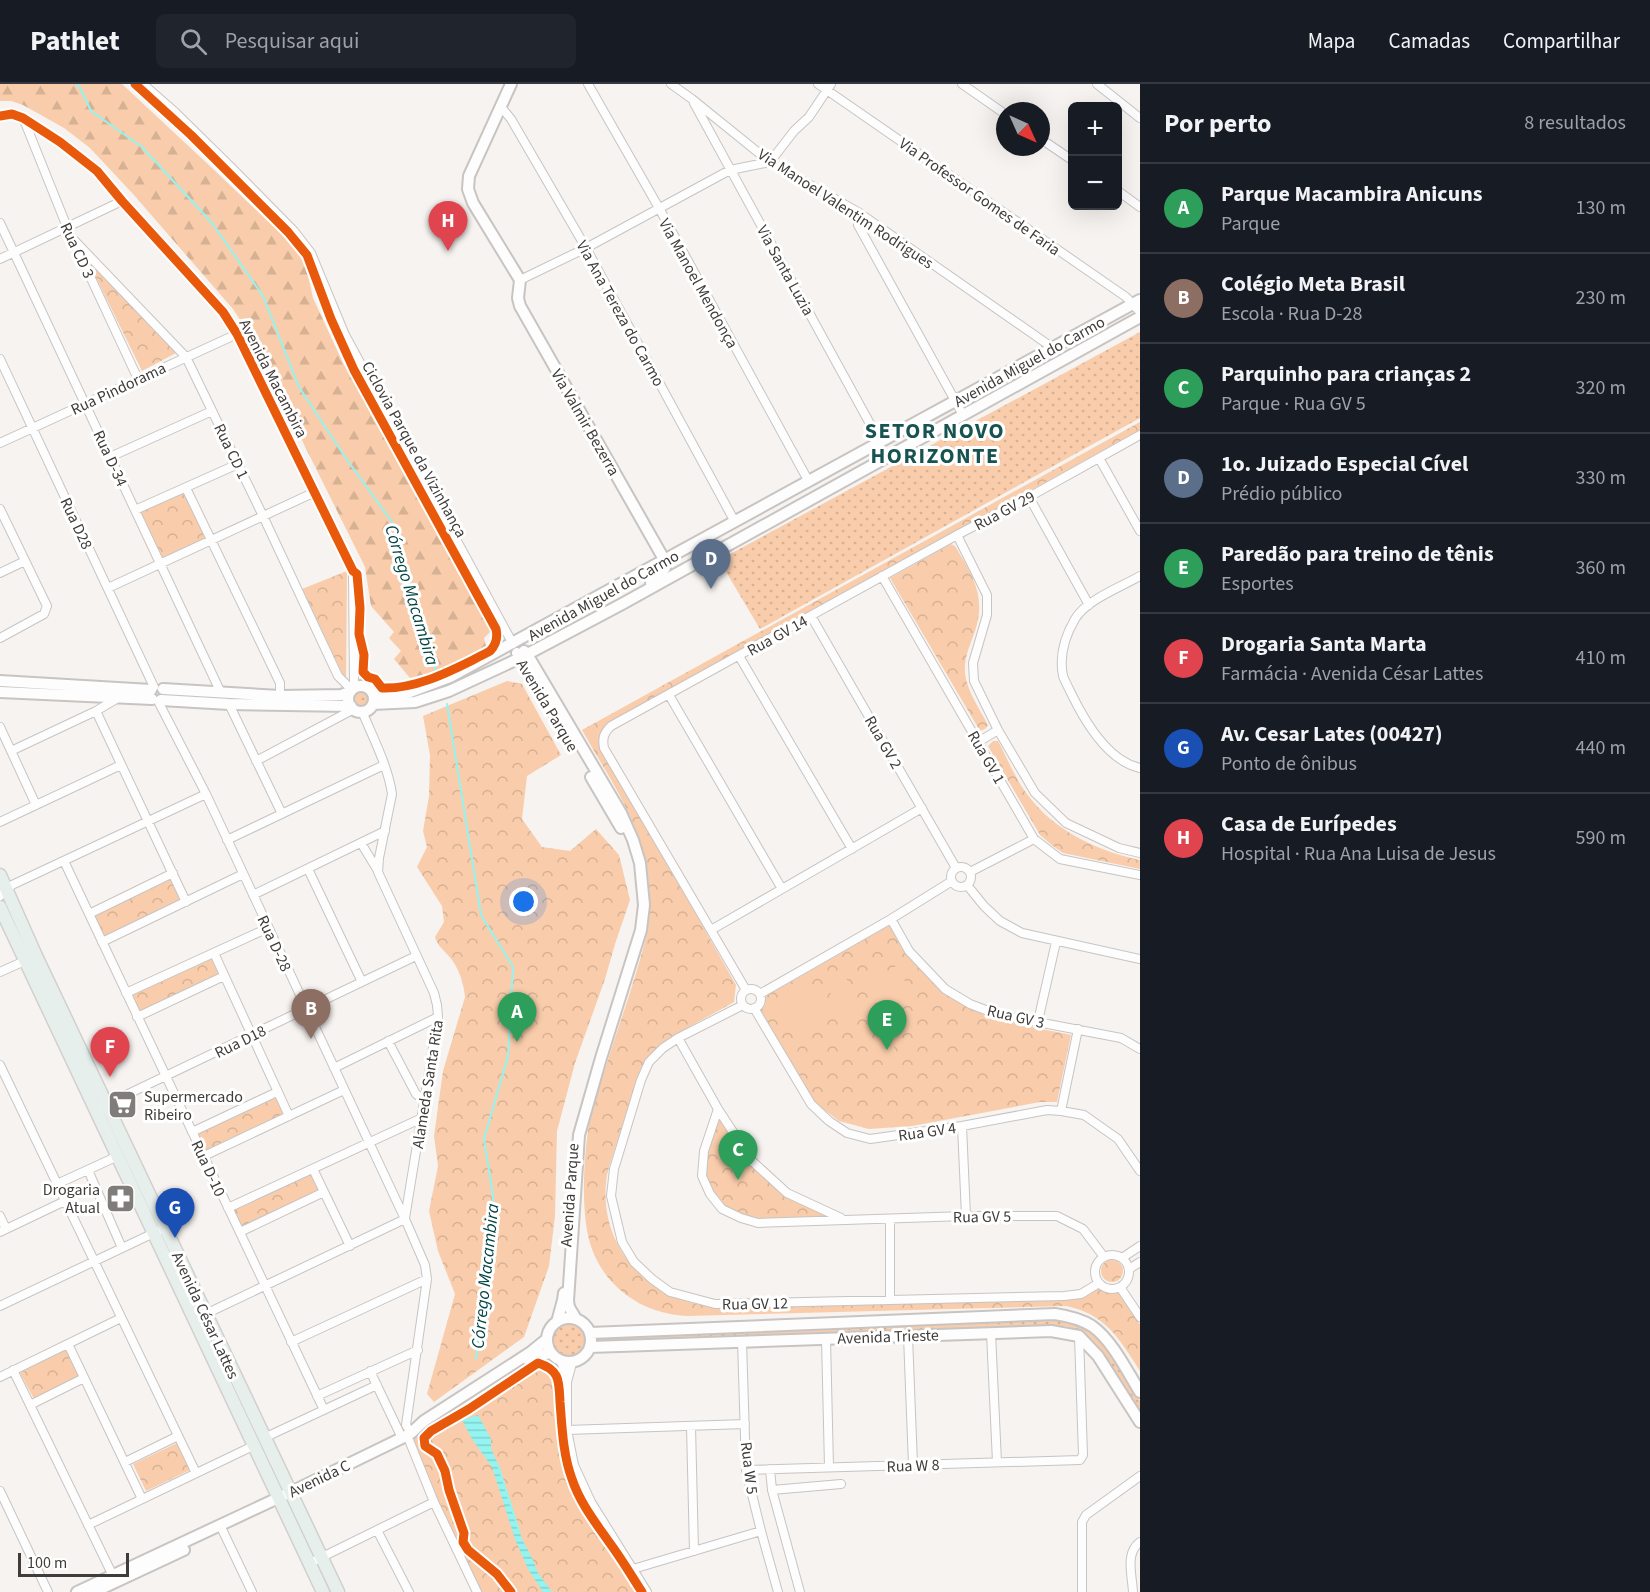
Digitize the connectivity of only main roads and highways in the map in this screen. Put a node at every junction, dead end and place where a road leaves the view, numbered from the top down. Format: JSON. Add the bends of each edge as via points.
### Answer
{"nodes":[{"id":1,"x":0,"y":875,"type":"edge"},
{"id":2,"x":4,"y":893,"type":"edge"},
{"id":3,"x":0,"y":907,"type":"edge"},
{"id":4,"x":31,"y":958,"type":"junction"},
{"id":5,"x":102,"y":1107,"type":"junction"},
{"id":6,"x":159,"y":1230,"type":"junction"},
{"id":7,"x":200,"y":1317,"type":"junction"},
{"id":8,"x":323,"y":1592,"type":"edge"},
{"id":9,"x":338,"y":1592,"type":"edge"}],
"edges":[{"from":1,"to":2,"type":"main road","name":"Avenida César Lattes"},
{"from":2,"to":4,"type":"main road","name":"Avenida César Lattes"},
{"from":3,"to":4,"type":"main road","name":"Avenida César Lattes"},
{"from":4,"to":5,"type":"main road","name":"Avenida César Lattes"},
{"from":5,"to":6,"type":"main road","name":"Avenida César Lattes"},
{"from":5,"to":6,"type":"main road","name":"Avenida César Lattes","via":[[118,1156]]},
{"from":6,"to":7,"type":"main road","name":"Avenida César Lattes"},
{"from":7,"to":8,"type":"main road","name":"Avenida César Lattes","via":[[253,1446]]},
{"from":7,"to":9,"type":"main road","name":"Avenida César Lattes","via":[[293,1495]]}]}
